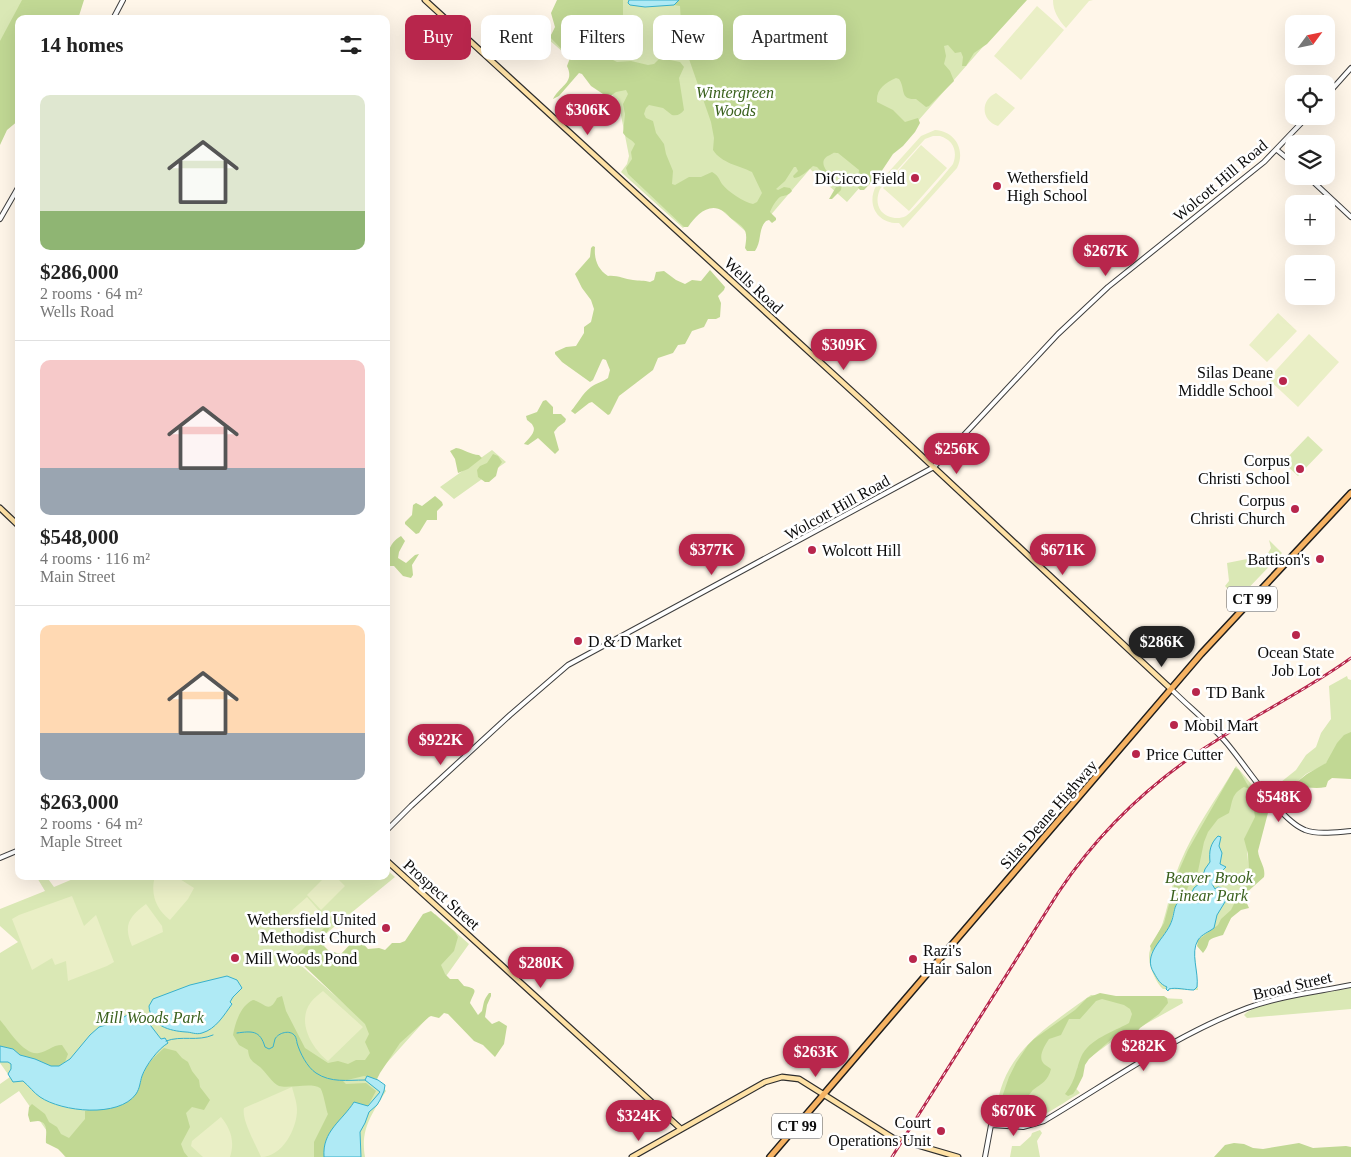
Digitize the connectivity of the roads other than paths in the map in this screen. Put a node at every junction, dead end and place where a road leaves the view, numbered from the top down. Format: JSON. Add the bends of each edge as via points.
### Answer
{"nodes":[{"id":1,"x":124,"y":0,"type":"edge"},
{"id":2,"x":425,"y":0,"type":"edge"},
{"id":3,"x":115,"y":15,"type":"edge"},
{"id":4,"x":1351,"y":68,"type":"edge"},
{"id":5,"x":1335,"y":86,"type":"edge"},
{"id":6,"x":1300,"y":125,"type":"edge"},
{"id":7,"x":1277,"y":150,"type":"junction"},
{"id":8,"x":1285,"y":157,"type":"edge"},
{"id":9,"x":1317,"y":185,"type":"edge"},
{"id":10,"x":15,"y":193,"type":"edge"},
{"id":11,"x":1351,"y":217,"type":"edge"},
{"id":12,"x":0,"y":219,"type":"edge"},
{"id":13,"x":934,"y":467,"type":"junction"},
{"id":14,"x":1351,"y":493,"type":"edge"},
{"id":15,"x":0,"y":508,"type":"edge"},
{"id":16,"x":15,"y":522,"type":"edge"},
{"id":17,"x":1171,"y":689,"type":"junction"},
{"id":18,"x":390,"y":827,"type":"edge"},
{"id":19,"x":1351,"y":831,"type":"edge"},
{"id":20,"x":15,"y":852,"type":"edge"},
{"id":21,"x":0,"y":858,"type":"edge"},
{"id":22,"x":390,"y":864,"type":"edge"},
{"id":23,"x":1351,"y":985,"type":"edge"},
{"id":24,"x":824,"y":1095,"type":"junction"},
{"id":25,"x":681,"y":1129,"type":"junction"},
{"id":26,"x":632,"y":1157,"type":"edge"},
{"id":27,"x":770,"y":1157,"type":"edge"},
{"id":28,"x":958,"y":1157,"type":"edge"},
{"id":29,"x":986,"y":1157,"type":"edge"}],
"edges":[{"from":1,"to":3,"type":"street"},
{"from":2,"to":13,"type":"main road","name":"Wells Road"},
{"from":4,"to":5,"type":"street"},
{"from":6,"to":7,"type":"street","name":"Wolcott Hill Road"},
{"from":7,"to":8,"type":"street"},
{"from":7,"to":13,"type":"street","name":"Wolcott Hill Road","via":[[1108,287],[1058,334]]},
{"from":9,"to":11,"type":"street"},
{"from":10,"to":12,"type":"street"},
{"from":13,"to":17,"type":"main road","name":"Wells Road"},
{"from":13,"to":18,"type":"street","name":"Wolcott Hill Road","via":[[568,665]]},
{"from":14,"to":17,"type":"main road","name":"Silas Deane Highway","number":"CT 99"},
{"from":15,"to":16,"type":"main road"},
{"from":17,"to":19,"type":"street","name":"Wells Road","via":[[1214,730],[1289,820],[1300,828],[1319,833]]},
{"from":17,"to":24,"type":"main road","name":"Silas Deane Highway","number":"CT 99"},
{"from":20,"to":21,"type":"street"},
{"from":22,"to":25,"type":"main road","name":"Prospect Street"},
{"from":23,"to":29,"type":"street","name":"Broad Street","via":[[1275,1000],[1239,1011],[1195,1031],[1036,1124],[1015,1128],[991,1125]]},
{"from":24,"to":25,"type":"main road","via":[[799,1079],[774,1078]]},
{"from":24,"to":27,"type":"main road","name":"Silas Deane Highway","number":"CT 99"},
{"from":24,"to":28,"type":"main road","via":[[893,1138]]},
{"from":25,"to":26,"type":"main road"}]}
